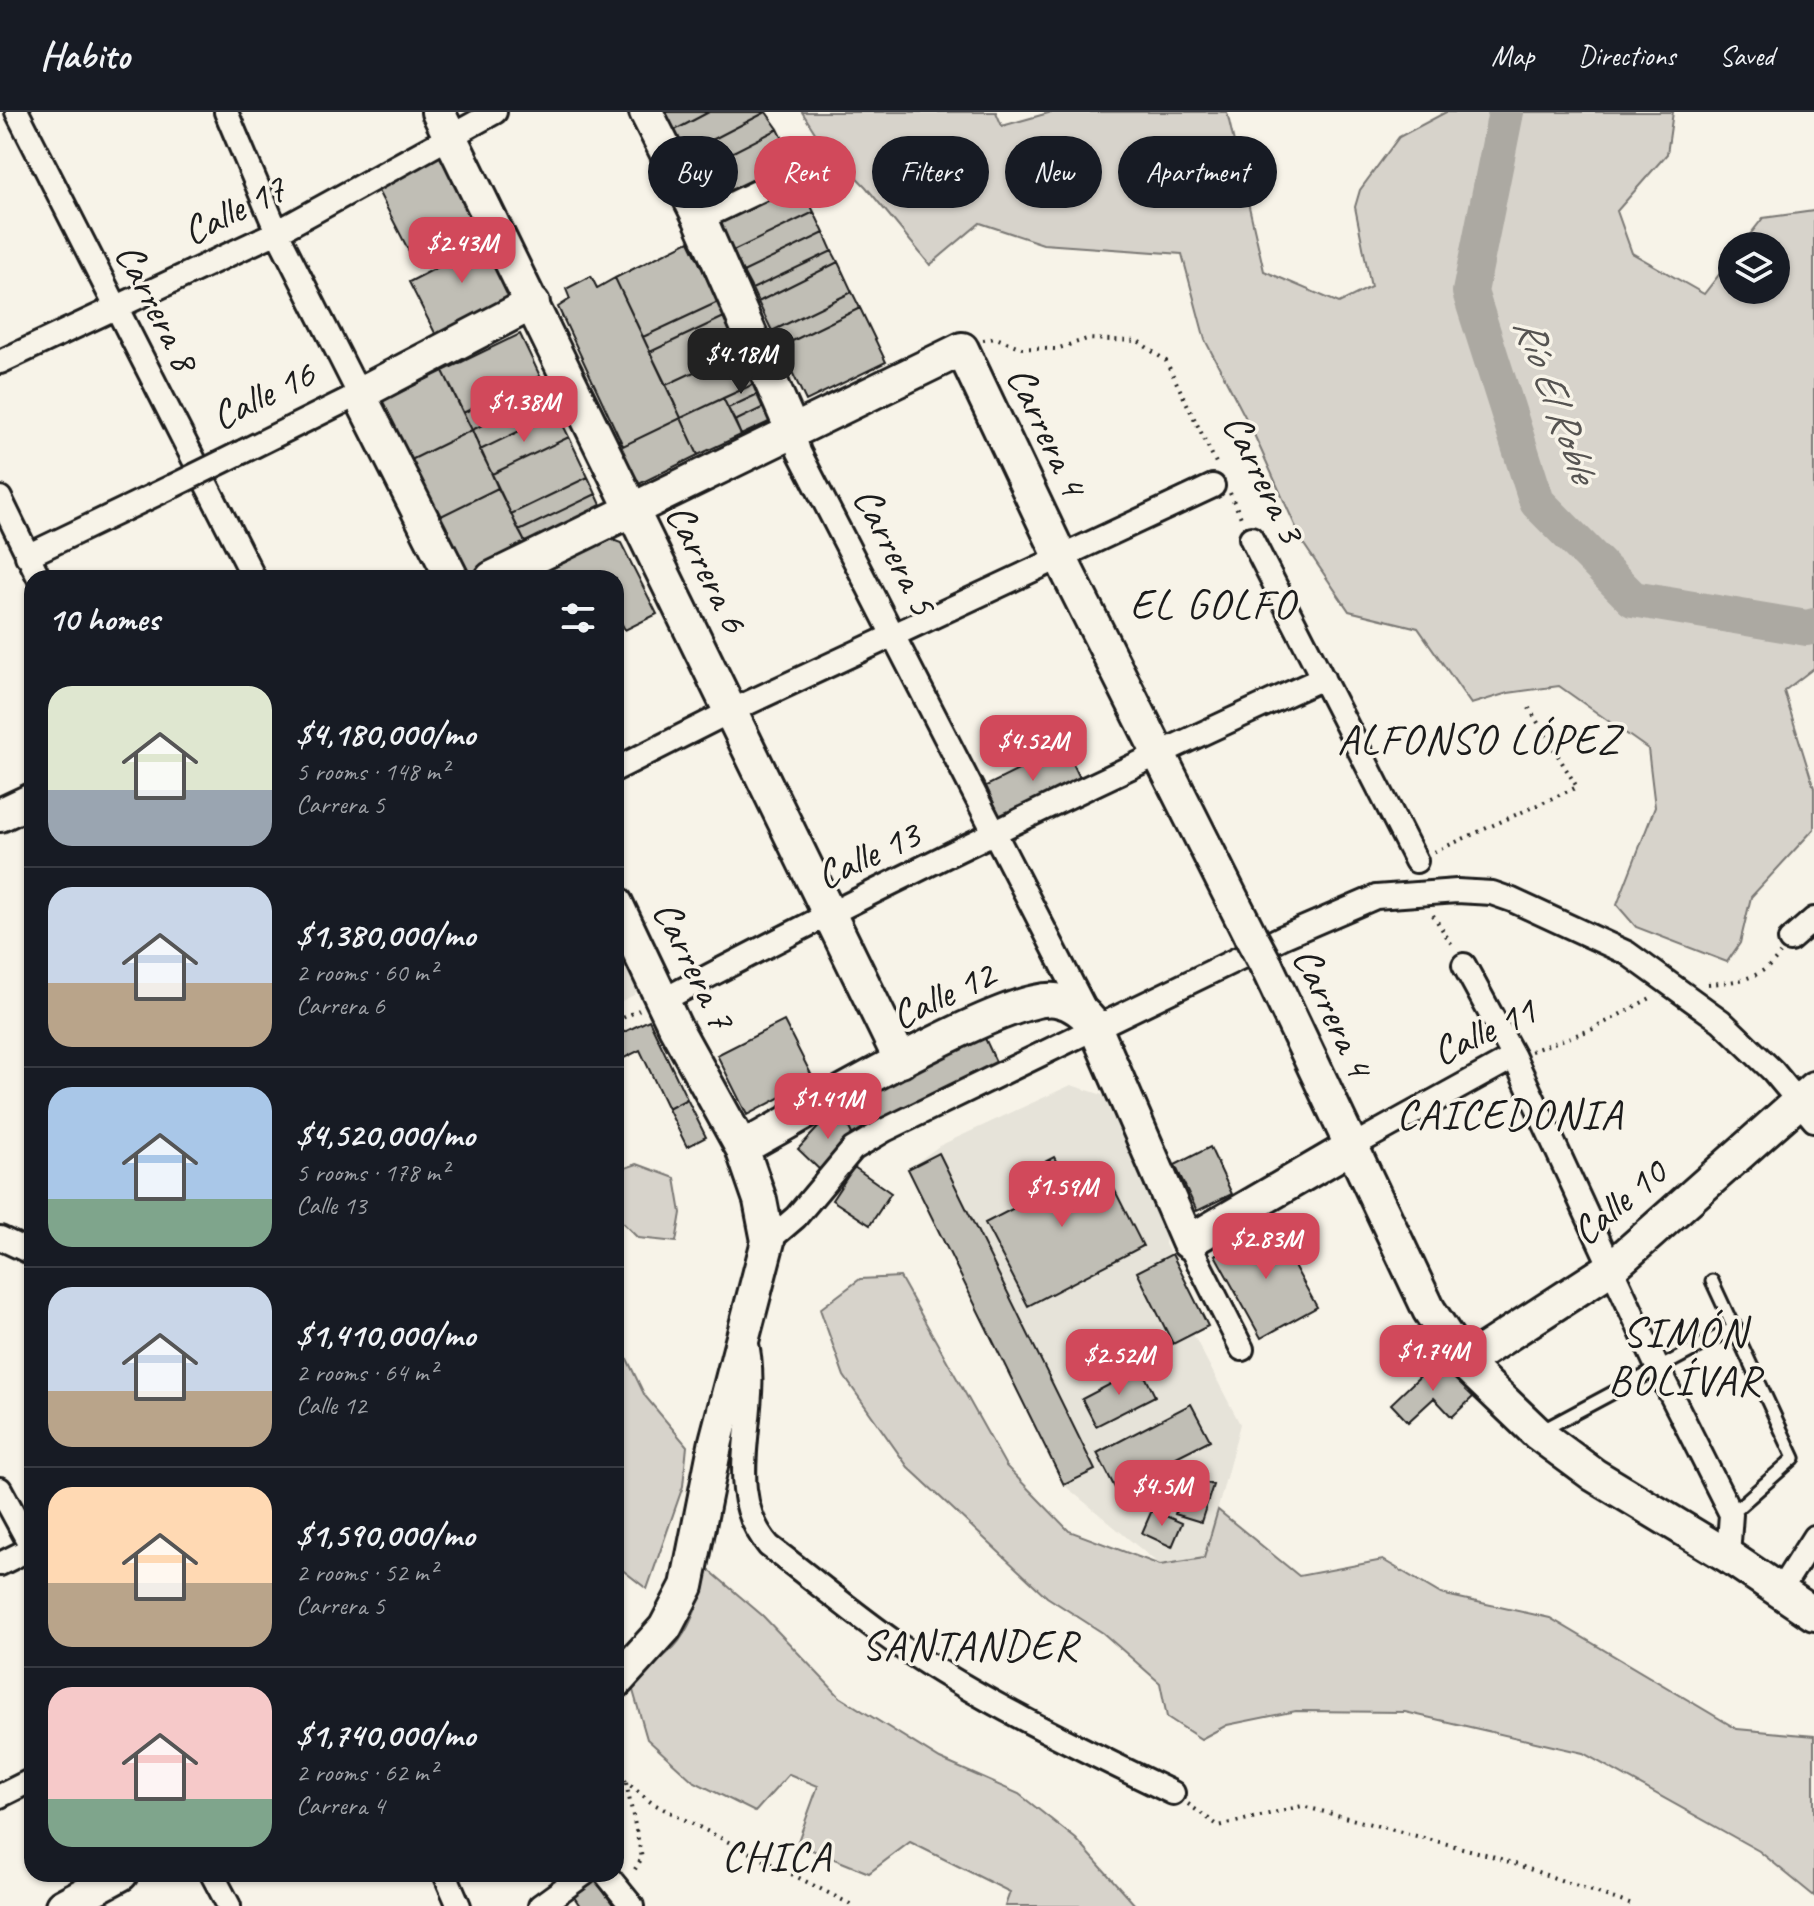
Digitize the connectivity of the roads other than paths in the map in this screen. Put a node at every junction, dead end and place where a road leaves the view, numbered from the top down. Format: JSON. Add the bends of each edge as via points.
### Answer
{"nodes":[{"id":1,"x":15,"y":112,"type":"edge"},
{"id":2,"x":226,"y":112,"type":"edge"},
{"id":3,"x":495,"y":112,"type":"edge"},
{"id":4,"x":646,"y":112,"type":"edge"},
{"id":5,"x":0,"y":118,"type":"edge"},
{"id":6,"x":444,"y":124,"type":"edge"},
{"id":7,"x":754,"y":193,"type":"edge"},
{"id":8,"x":700,"y":219,"type":"junction"},
{"id":9,"x":277,"y":232,"type":"junction"},
{"id":10,"x":533,"y":303,"type":"junction"},
{"id":11,"x":117,"y":307,"type":"junction"},
{"id":12,"x":0,"y":362,"type":"edge"},
{"id":13,"x":359,"y":394,"type":"junction"},
{"id":14,"x":793,"y":432,"type":"junction"},
{"id":15,"x":1213,"y":486,"type":"dead end"},
{"id":16,"x":0,"y":498,"type":"edge"},
{"id":17,"x":633,"y":511,"type":"junction"},
{"id":18,"x":1251,"y":538,"type":"road end"},
{"id":19,"x":27,"y":556,"type":"junction"},
{"id":20,"x":1060,"y":556,"type":"junction"},
{"id":21,"x":35,"y":570,"type":"edge"},
{"id":22,"x":250,"y":570,"type":"edge"},
{"id":23,"x":448,"y":570,"type":"edge"},
{"id":24,"x":509,"y":570,"type":"edge"},
{"id":25,"x":890,"y":636,"type":"junction"},
{"id":26,"x":1323,"y":678,"type":"junction"},
{"id":27,"x":731,"y":711,"type":"junction"},
{"id":28,"x":1157,"y":754,"type":"junction"},
{"id":29,"x":624,"y":765,"type":"edge"},
{"id":30,"x":24,"y":804,"type":"edge"},
{"id":31,"x":0,"y":815,"type":"edge"},
{"id":32,"x":994,"y":836,"type":"junction"},
{"id":33,"x":1416,"y":861,"type":"road end"},
{"id":34,"x":828,"y":913,"type":"junction"},
{"id":35,"x":1814,"y":919,"type":"edge"},
{"id":36,"x":624,"y":920,"type":"edge"},
{"id":37,"x":1790,"y":940,"type":"road end"},
{"id":38,"x":1464,"y":965,"type":"road end"},
{"id":39,"x":663,"y":1000,"type":"junction"},
{"id":40,"x":1092,"y":1022,"type":"junction"},
{"id":41,"x":1514,"y":1057,"type":"junction"},
{"id":42,"x":901,"y":1061,"type":"junction"},
{"id":43,"x":1809,"y":1103,"type":"edge"},
{"id":44,"x":1351,"y":1147,"type":"junction"},
{"id":45,"x":742,"y":1148,"type":"junction"},
{"id":46,"x":0,"y":1238,"type":"edge"},
{"id":47,"x":768,"y":1241,"type":"junction"},
{"id":48,"x":1188,"y":1242,"type":"junction"},
{"id":49,"x":24,"y":1249,"type":"edge"},
{"id":50,"x":1611,"y":1268,"type":"junction"},
{"id":51,"x":1712,"y":1281,"type":"dead end"},
{"id":52,"x":1736,"y":1327,"type":"junction"},
{"id":53,"x":744,"y":1331,"type":"junction"},
{"id":54,"x":1242,"y":1349,"type":"dead end"},
{"id":55,"x":1464,"y":1363,"type":"junction"},
{"id":56,"x":1658,"y":1369,"type":"junction"},
{"id":57,"x":1537,"y":1433,"type":"junction"},
{"id":58,"x":0,"y":1489,"type":"edge"},
{"id":59,"x":1731,"y":1514,"type":"junction"},
{"id":60,"x":24,"y":1533,"type":"edge"},
{"id":61,"x":1814,"y":1537,"type":"edge"},
{"id":62,"x":24,"y":1552,"type":"edge"},
{"id":63,"x":1728,"y":1556,"type":"junction"},
{"id":64,"x":0,"y":1564,"type":"edge"},
{"id":65,"x":1779,"y":1592,"type":"junction"},
{"id":66,"x":1814,"y":1614,"type":"edge"},
{"id":67,"x":624,"y":1674,"type":"edge"},
{"id":68,"x":24,"y":1784,"type":"edge"},
{"id":69,"x":1173,"y":1793,"type":"road end"},
{"id":70,"x":0,"y":1796,"type":"edge"},
{"id":71,"x":106,"y":1882,"type":"edge"},
{"id":72,"x":216,"y":1882,"type":"edge"},
{"id":73,"x":448,"y":1882,"type":"edge"},
{"id":74,"x":573,"y":1882,"type":"edge"},
{"id":75,"x":612,"y":1882,"type":"edge"},
{"id":76,"x":627,"y":1900,"type":"edge"},
{"id":77,"x":62,"y":1906,"type":"edge"},
{"id":78,"x":229,"y":1906,"type":"edge"},
{"id":79,"x":459,"y":1906,"type":"edge"},
{"id":80,"x":540,"y":1906,"type":"edge"}],
"edges":[{"from":1,"to":5,"type":"street"},
{"from":1,"to":11,"type":"street","name":"Carrera 8"},
{"from":2,"to":9,"type":"street"},
{"from":3,"to":6,"type":"street","name":"Calle 17"},
{"from":4,"to":8,"type":"main road","name":"Carrera 5"},
{"from":6,"to":9,"type":"street","name":"Calle 17"},
{"from":6,"to":10,"type":"main road","name":"Carrera 6"},
{"from":7,"to":8,"type":"street"},
{"from":8,"to":14,"type":"main road","name":"Carrera 5"},
{"from":9,"to":11,"type":"street","name":"Calle 17"},
{"from":9,"to":13,"type":"street"},
{"from":10,"to":13,"type":"main road","name":"Calle 16"},
{"from":10,"to":17,"type":"main road","name":"Carrera 6"},
{"from":11,"to":12,"type":"street","name":"Calle 17"},
{"from":11,"to":22,"type":"street","name":"Carrera 8"},
{"from":13,"to":19,"type":"street","name":"Calle 16","bridge":true},
{"from":13,"to":23,"type":"main road"},
{"from":14,"to":17,"type":"main road"},
{"from":14,"to":20,"type":"main road","name":"Carrera 4","via":[[962,349]]},
{"from":14,"to":25,"type":"street","name":"Carrera 5"},
{"from":15,"to":20,"type":"street"},
{"from":16,"to":19,"type":"street"},
{"from":17,"to":24,"type":"main road"},
{"from":17,"to":27,"type":"main road","name":"Carrera 6"},
{"from":18,"to":26,"type":"street","name":"Carrera 3"},
{"from":19,"to":21,"type":"street"},
{"from":20,"to":25,"type":"street"},
{"from":20,"to":28,"type":"main road","name":"Carrera 4"},
{"from":25,"to":27,"type":"street"},
{"from":25,"to":32,"type":"street","name":"Carrera 5"},
{"from":26,"to":28,"type":"street","name":"Calle 13"},
{"from":26,"to":33,"type":"street","name":"Carrera 3"},
{"from":27,"to":29,"type":"street"},
{"from":27,"to":34,"type":"main road","name":"Carrera 6"},
{"from":28,"to":32,"type":"street","name":"Calle 13"},
{"from":28,"to":44,"type":"main road","name":"Carrera 4","bridge":true,"via":[[1266,965]]},
{"from":30,"to":31,"type":"main road"},
{"from":32,"to":34,"type":"street","name":"Calle 13"},
{"from":32,"to":40,"type":"street","name":"Carrera 5"},
{"from":34,"to":39,"type":"street","name":"Calle 13"},
{"from":34,"to":42,"type":"main road","name":"Carrera 6"},
{"from":35,"to":37,"type":"street"},
{"from":36,"to":39,"type":"main road","name":"Carrera 7"},
{"from":38,"to":41,"type":"street"},
{"from":39,"to":45,"type":"main road","name":"Carrera 7"},
{"from":40,"to":42,"type":"main road","name":"Calle 12","via":[[1077,1008],[1056,1000],[1027,1002]]},
{"from":40,"to":43,"type":"street","via":[[1376,897],[1492,893],[1596,937],[1671,984],[1721,1021]]},
{"from":40,"to":47,"type":"street","via":[[853,1149],[796,1217]]},
{"from":40,"to":48,"type":"main road","name":"Carrera 5"},
{"from":41,"to":44,"type":"street","name":"Calle 11"},
{"from":41,"to":50,"type":"street"},
{"from":42,"to":45,"type":"main road","name":"Calle 12"},
{"from":43,"to":50,"type":"main road","name":"Calle 10"},
{"from":44,"to":48,"type":"main road","name":"Calle 11"},
{"from":44,"to":55,"type":"main road","name":"Carrera 4","via":[[1429,1310]]},
{"from":45,"to":47,"type":"main road","name":"Carrera 7"},
{"from":46,"to":49,"type":"street"},
{"from":47,"to":53,"type":"main road"},
{"from":48,"to":54,"type":"street","name":"Carrera 5"},
{"from":50,"to":55,"type":"main road","name":"Calle 10"},
{"from":50,"to":56,"type":"street"},
{"from":51,"to":52,"type":"lane"},
{"from":52,"to":56,"type":"lane"},
{"from":52,"to":59,"type":"lane","via":[[1794,1458]]},
{"from":53,"to":67,"type":"main road","via":[[687,1586],[665,1628]]},
{"from":53,"to":69,"type":"street","via":[[752,1363],[743,1458],[747,1504],[754,1528],[769,1546],[899,1645],[963,1685]]},
{"from":55,"to":57,"type":"main road","name":"Carrera 4"},
{"from":56,"to":57,"type":"lane"},
{"from":56,"to":59,"type":"street"},
{"from":57,"to":63,"type":"main road","name":"Carrera 4","via":[[1594,1475]]},
{"from":58,"to":60,"type":"street"},
{"from":59,"to":63,"type":"street"},
{"from":61,"to":65,"type":"street"},
{"from":62,"to":64,"type":"street"},
{"from":63,"to":65,"type":"main road","name":"Carrera 4"},
{"from":65,"to":66,"type":"main road","name":"Carrera 4"},
{"from":68,"to":70,"type":"street"},
{"from":71,"to":77,"type":"main road"},
{"from":72,"to":78,"type":"street"},
{"from":73,"to":79,"type":"street"},
{"from":74,"to":80,"type":"street"},
{"from":75,"to":76,"type":"street"}]}
